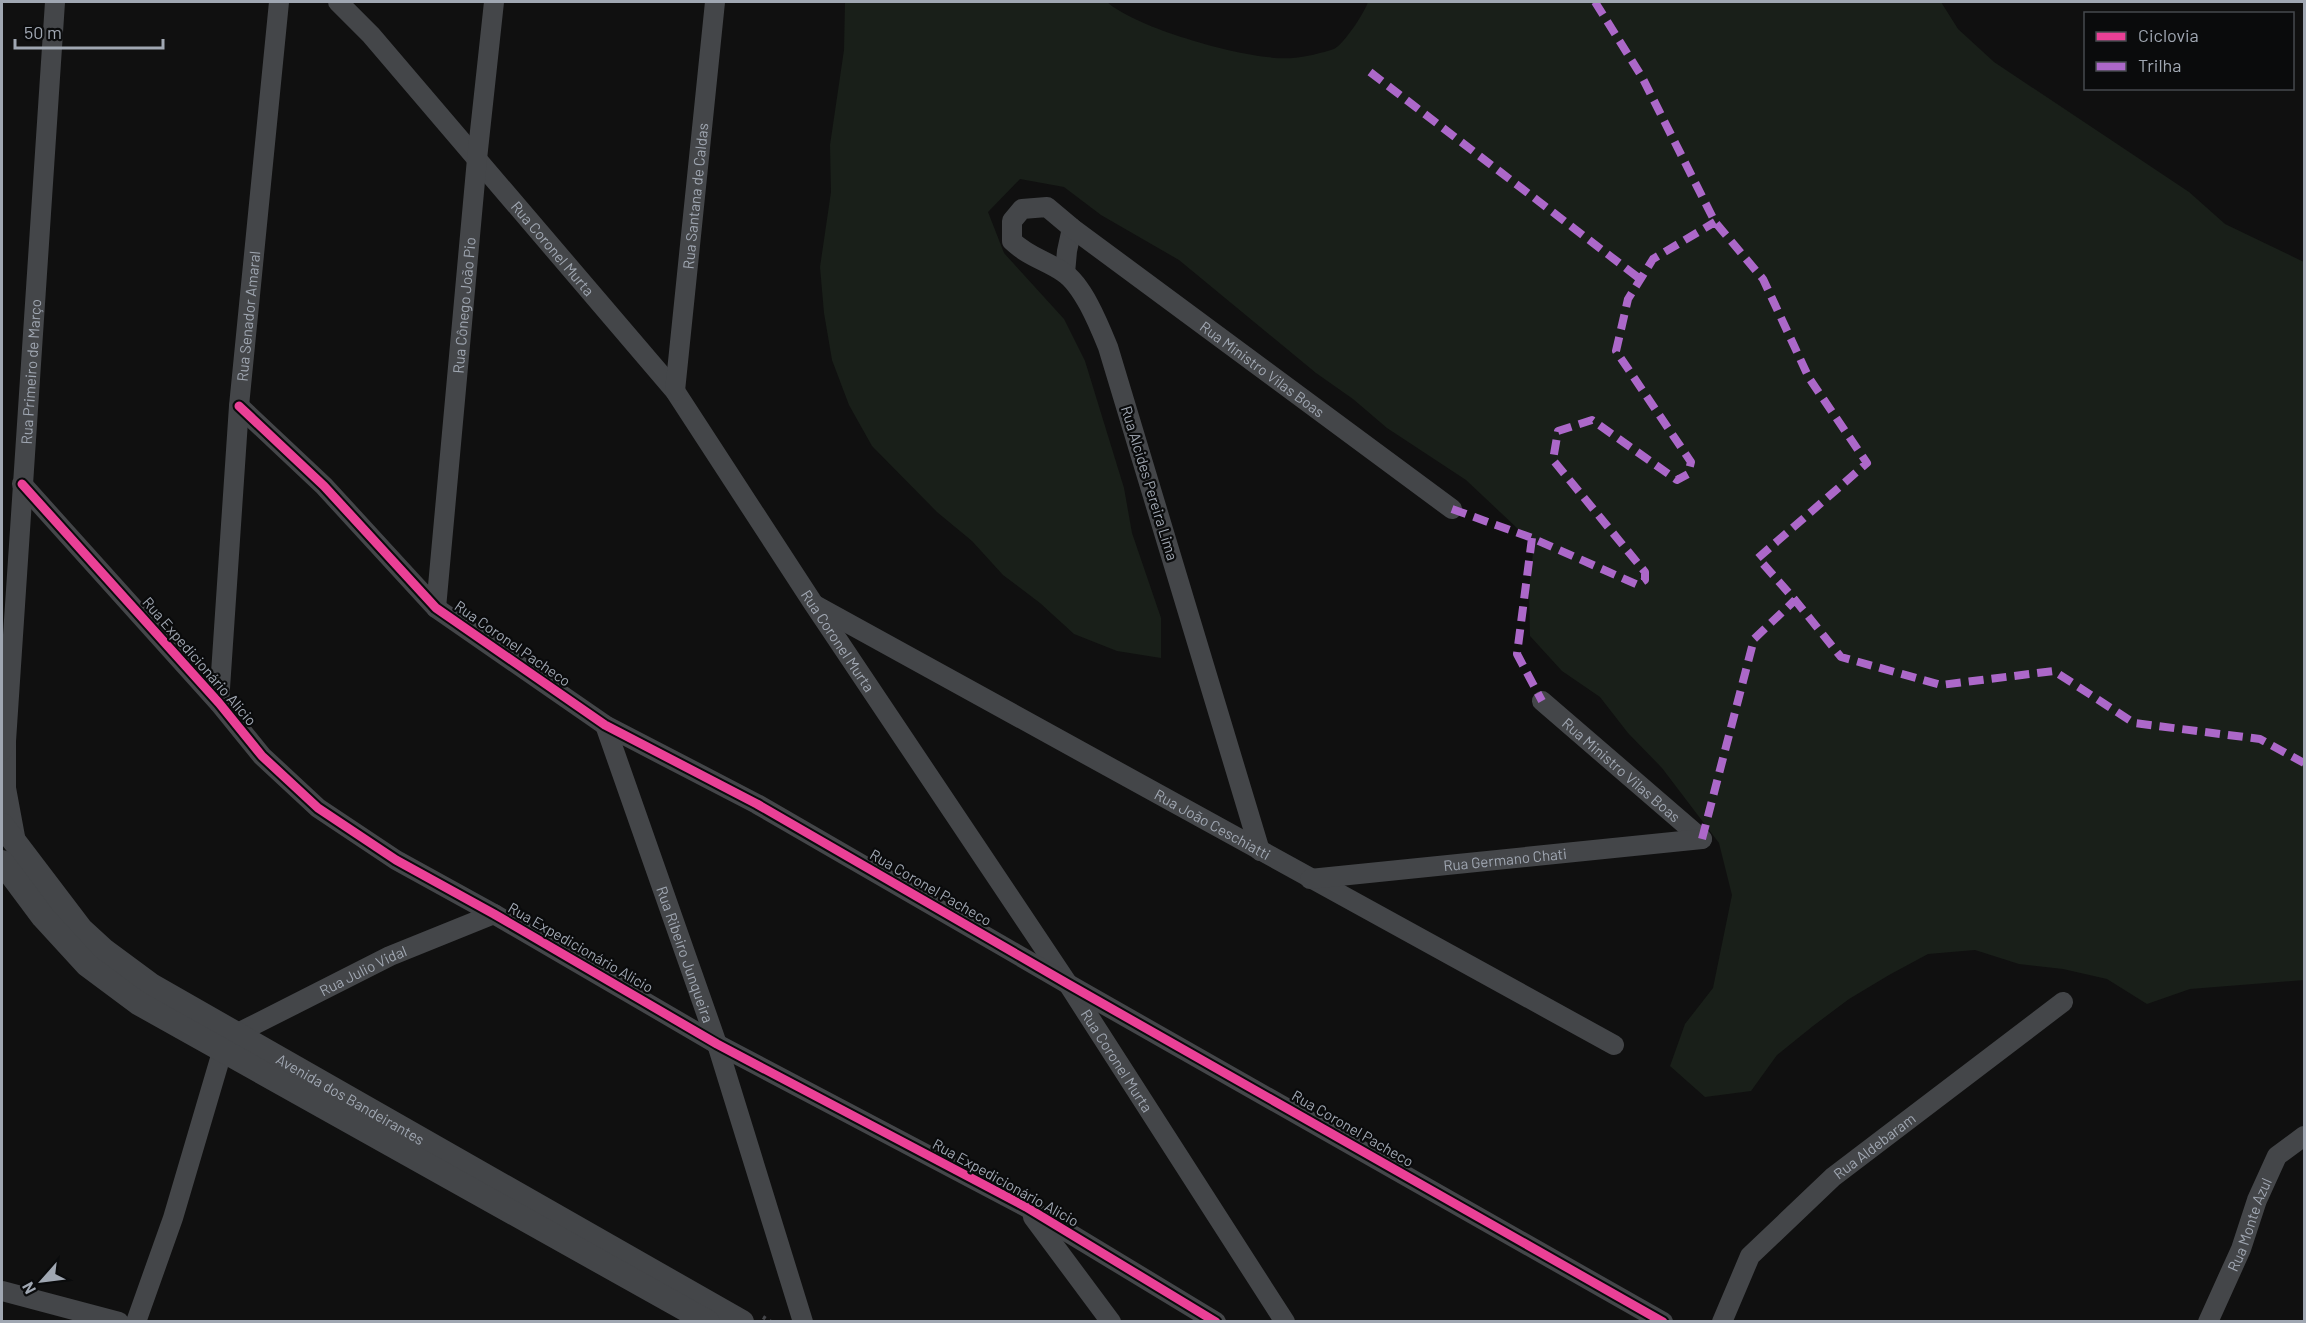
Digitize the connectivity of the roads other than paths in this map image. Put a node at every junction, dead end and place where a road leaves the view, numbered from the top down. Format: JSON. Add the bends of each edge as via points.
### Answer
{"nodes":[{"id":1,"x":55,"y":2,"type":"edge"},
{"id":2,"x":279,"y":2,"type":"edge"},
{"id":3,"x":338,"y":2,"type":"edge"},
{"id":4,"x":494,"y":2,"type":"edge"},
{"id":5,"x":716,"y":2,"type":"edge"},
{"id":6,"x":477,"y":159,"type":"junction"},
{"id":7,"x":1072,"y":228,"type":"junction"},
{"id":8,"x":1065,"y":273,"type":"junction"},
{"id":9,"x":675,"y":391,"type":"junction"},
{"id":10,"x":239,"y":406,"type":"junction"},
{"id":11,"x":22,"y":483,"type":"junction"},
{"id":12,"x":1452,"y":509,"type":"dead end"},
{"id":13,"x":813,"y":603,"type":"junction"},
{"id":14,"x":436,"y":608,"type":"junction"},
{"id":15,"x":1542,"y":701,"type":"dead end"},
{"id":16,"x":219,"y":703,"type":"junction"},
{"id":17,"x":605,"y":725,"type":"junction"},
{"id":18,"x":4,"y":746,"type":"edge"},
{"id":19,"x":2,"y":825,"type":"edge"},
{"id":20,"x":1702,"y":839,"type":"joint"},
{"id":21,"x":1260,"y":851,"type":"junction"},
{"id":22,"x":9,"y":854,"type":"edge"},
{"id":23,"x":1310,"y":879,"type":"junction"},
{"id":24,"x":494,"y":914,"type":"junction"},
{"id":25,"x":1068,"y":984,"type":"junction"},
{"id":26,"x":2063,"y":1002,"type":"dead end"},
{"id":27,"x":229,"y":1043,"type":"junction"},
{"id":28,"x":717,"y":1044,"type":"junction"},
{"id":29,"x":1614,"y":1045,"type":"dead end"},
{"id":30,"x":2304,"y":1136,"type":"edge"},
{"id":31,"x":1026,"y":1208,"type":"junction"},
{"id":32,"x":2,"y":1291,"type":"edge"},
{"id":33,"x":119,"y":1322,"type":"edge"},
{"id":34,"x":136,"y":1322,"type":"edge"},
{"id":35,"x":708,"y":1322,"type":"edge"},
{"id":36,"x":742,"y":1322,"type":"edge"},
{"id":37,"x":803,"y":1322,"type":"edge"},
{"id":38,"x":1111,"y":1322,"type":"edge"},
{"id":39,"x":1216,"y":1322,"type":"edge"},
{"id":40,"x":1285,"y":1322,"type":"edge"},
{"id":41,"x":1663,"y":1322,"type":"edge"},
{"id":42,"x":1722,"y":1322,"type":"edge"},
{"id":43,"x":2208,"y":1322,"type":"edge"}],
"edges":[{"from":1,"to":11,"type":"street","name":"Rua Primeiro de Março"},
{"from":2,"to":10,"type":"street","name":"Rua Senador Amaral"},
{"from":3,"to":6,"type":"street","name":"Rua Coronel Murta","via":[[371,34]]},
{"from":4,"to":6,"type":"street","name":"Rua Cônego João Pio"},
{"from":5,"to":9,"type":"street","name":"Rua Santana de Caldas"},
{"from":6,"to":9,"type":"street","name":"Rua Coronel Murta"},
{"from":6,"to":14,"type":"street","name":"Rua Cônego João Pio"},
{"from":7,"to":8,"type":"street"},
{"from":7,"to":8,"type":"street","name":"Rua Alcides Pereira Lima","via":[[1047,207],[1022,209],[1012,221],[1012,241],[1024,253]]},
{"from":7,"to":12,"type":"street","name":"Rua Ministro Vilas Boas"},
{"from":8,"to":21,"type":"street","name":"Rua Alcides Pereira Lima","via":[[1090,305],[1108,347]]},
{"from":9,"to":13,"type":"street","name":"Rua Coronel Murta"},
{"from":10,"to":14,"type":"street","name":"Rua Coronel Pacheco","via":[[324,486]]},
{"from":10,"to":16,"type":"street","name":"Rua Senador Amaral"},
{"from":11,"to":16,"type":"street","name":"Rua Expedicionário Alicio"},
{"from":11,"to":18,"type":"street","name":"Rua Primeiro de Março"},
{"from":13,"to":21,"type":"street","name":"Rua João Ceschiatti"},
{"from":13,"to":25,"type":"street","name":"Rua Coronel Murta"},
{"from":14,"to":17,"type":"street","name":"Rua Coronel Pacheco"},
{"from":15,"to":20,"type":"street","name":"Rua Ministro Vilas Boas"},
{"from":16,"to":24,"type":"street","name":"Rua Expedicionário Alicio","via":[[262,756],[318,808],[396,860]]},
{"from":17,"to":25,"type":"street","name":"Rua Coronel Pacheco","via":[[757,804]]},
{"from":17,"to":28,"type":"street","name":"Rua Ribeiro Junqueira"},
{"from":18,"to":22,"type":"street","name":"Rua Primeiro de Março"},
{"from":19,"to":22,"type":"street","name":"Avenida dos Bandeirantes"},
{"from":20,"to":23,"type":"street","name":"Rua Germano Chati"},
{"from":21,"to":23,"type":"street","name":"Rua João Ceschiatti"},
{"from":22,"to":27,"type":"street","name":"Avenida dos Bandeirantes","via":[[43,917],[87,965],[138,1003]]},
{"from":23,"to":29,"type":"street","name":"Rua João Ceschiatti"},
{"from":24,"to":27,"type":"street","name":"Rua Julio Vidal","via":[[390,956]]},
{"from":24,"to":28,"type":"street","name":"Rua Expedicionário Alicio"},
{"from":25,"to":40,"type":"street","name":"Rua Coronel Murta"},
{"from":25,"to":41,"type":"street","name":"Rua Coronel Pacheco"},
{"from":26,"to":42,"type":"street","name":"Rua Aldebaram","via":[[1833,1177],[1750,1256]]},
{"from":27,"to":34,"type":"street"},
{"from":27,"to":35,"type":"street","name":"Avenida dos Bandeirantes"},
{"from":27,"to":36,"type":"street","name":"Avenida dos Bandeirantes"},
{"from":28,"to":31,"type":"street","name":"Rua Expedicionário Alicio"},
{"from":28,"to":37,"type":"street","name":"Rua Ribeiro Junqueira"},
{"from":30,"to":43,"type":"street","name":"Rua Monte Azul","via":[[2277,1156]]},
{"from":31,"to":38,"type":"street"},
{"from":31,"to":39,"type":"street","name":"Rua Expedicionário Alicio"},
{"from":32,"to":33,"type":"street"}]}
